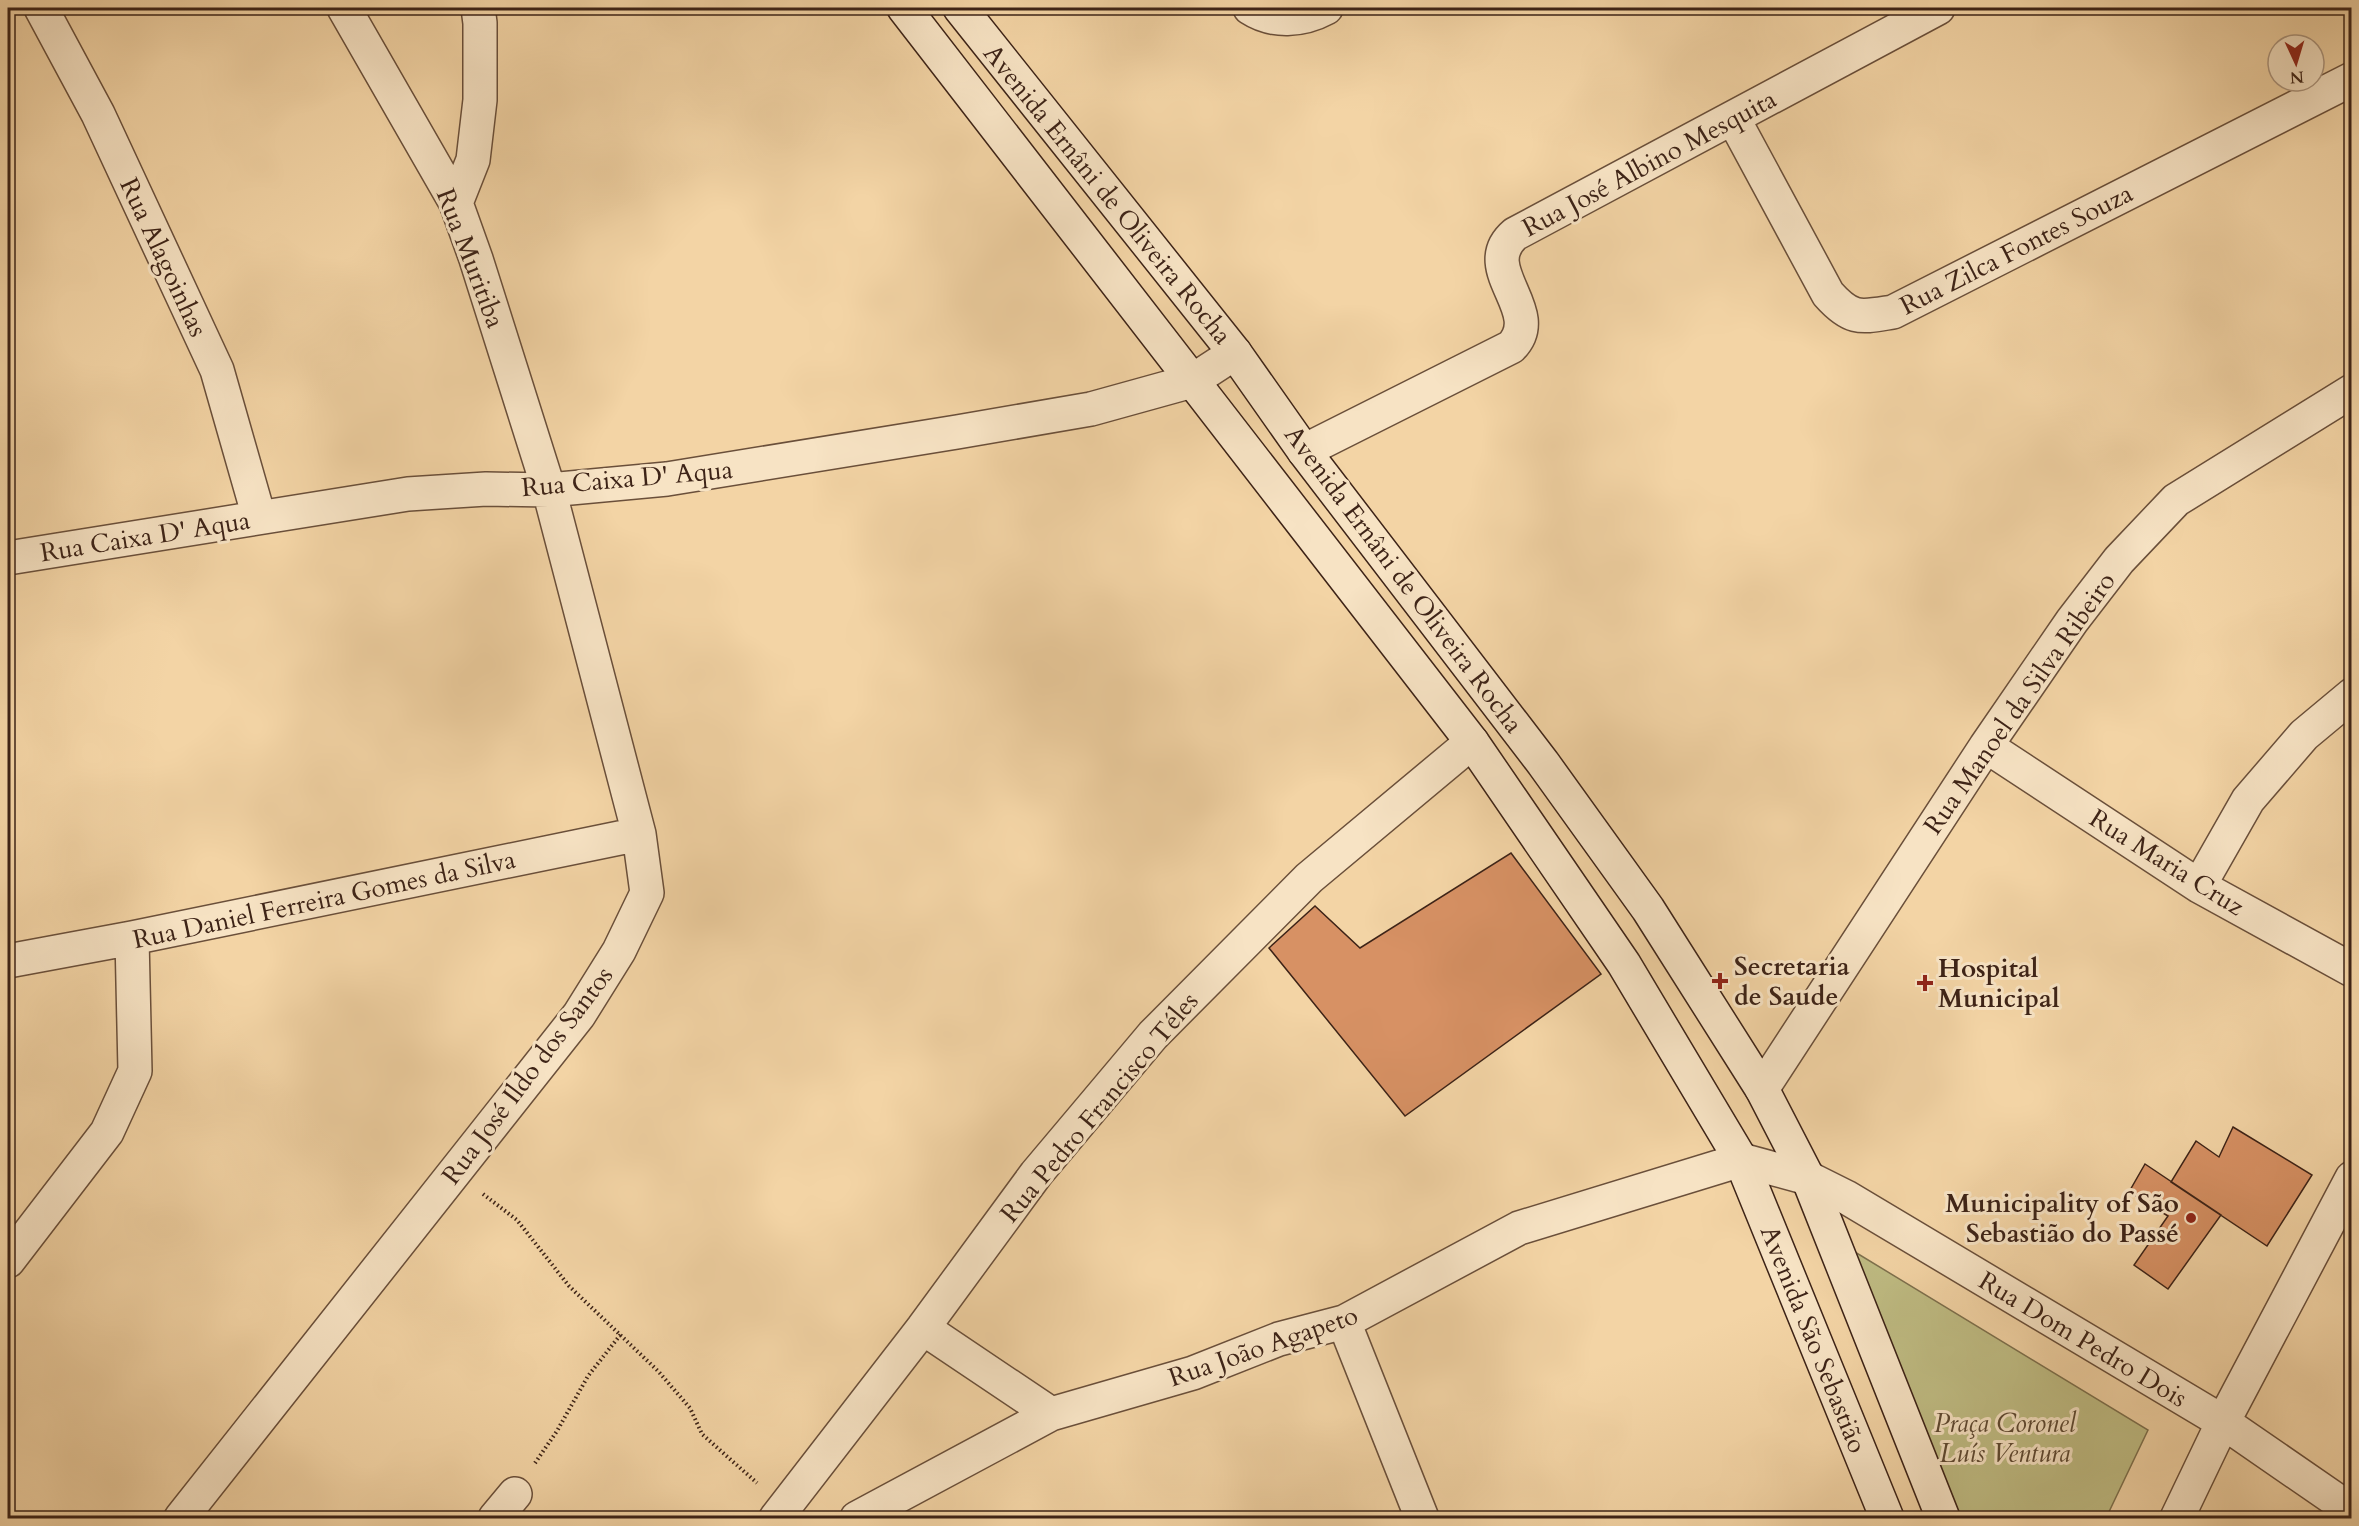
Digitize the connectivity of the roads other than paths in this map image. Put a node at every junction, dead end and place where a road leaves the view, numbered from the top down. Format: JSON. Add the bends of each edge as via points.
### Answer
{"nodes":[{"id":1,"x":41,"y":8,"type":"edge"},
{"id":2,"x":344,"y":8,"type":"edge"},
{"id":3,"x":478,"y":8,"type":"edge"},
{"id":4,"x":904,"y":8,"type":"edge"},
{"id":5,"x":960,"y":8,"type":"edge"},
{"id":6,"x":1250,"y":8,"type":"edge"},
{"id":7,"x":1326,"y":8,"type":"edge"},
{"id":8,"x":1938,"y":8,"type":"edge"},
{"id":9,"x":2352,"y":79,"type":"edge"},
{"id":10,"x":1733,"y":118,"type":"junction"},
{"id":11,"x":456,"y":204,"type":"junction"},
{"id":12,"x":1235,"y":353,"type":"junction"},
{"id":13,"x":1192,"y":381,"type":"junction"},
{"id":14,"x":2352,"y":391,"type":"edge"},
{"id":15,"x":1304,"y":451,"type":"junction"},
{"id":16,"x":549,"y":490,"type":"junction"},
{"id":17,"x":259,"y":517,"type":"junction"},
{"id":18,"x":8,"y":558,"type":"edge"},
{"id":19,"x":2352,"y":695,"type":"edge"},
{"id":20,"x":1472,"y":742,"type":"junction"},
{"id":21,"x":1986,"y":746,"type":"junction"},
{"id":22,"x":639,"y":834,"type":"junction"},
{"id":23,"x":2199,"y":886,"type":"junction"},
{"id":24,"x":132,"y":938,"type":"junction"},
{"id":25,"x":8,"y":961,"type":"edge"},
{"id":26,"x":2352,"y":970,"type":"edge"},
{"id":27,"x":1762,"y":1089,"type":"junction"},
{"id":28,"x":1741,"y":1160,"type":"junction"},
{"id":29,"x":1808,"y":1178,"type":"junction"},
{"id":30,"x":2352,"y":1178,"type":"edge"},
{"id":31,"x":8,"y":1261,"type":"edge"},
{"id":32,"x":1344,"y":1322,"type":"junction"},
{"id":33,"x":923,"y":1328,"type":"junction"},
{"id":34,"x":1051,"y":1414,"type":"junction"},
{"id":35,"x":2223,"y":1422,"type":"junction"},
{"id":36,"x":2352,"y":1511,"type":"edge"},
{"id":37,"x":780,"y":1513,"type":"edge"},
{"id":38,"x":181,"y":1518,"type":"edge"},
{"id":39,"x":857,"y":1518,"type":"edge"},
{"id":40,"x":1422,"y":1518,"type":"edge"},
{"id":41,"x":1887,"y":1518,"type":"edge"},
{"id":42,"x":1943,"y":1518,"type":"edge"},
{"id":43,"x":2177,"y":1518,"type":"edge"}],
"edges":[{"from":1,"to":17,"type":"street","name":"Rua Alagoinhas","via":[[98,114],[217,370]]},
{"from":2,"to":11,"type":"street","name":"Rua Muritiba"},
{"from":3,"to":11,"type":"street","via":[[477,120],[472,160]]},
{"from":4,"to":13,"type":"street","name":"Avenida Ernâni de Oliveira Rocha"},
{"from":5,"to":12,"type":"street","name":"Avenida Ernâni de Oliveira Rocha"},
{"from":6,"to":7,"type":"street","via":[[1264,17],[1290,19]]},
{"from":8,"to":10,"type":"street","name":"Rua José Albino Mesquita"},
{"from":9,"to":10,"type":"street","name":"Rua Zilca Fontes Souza","via":[[1893,312],[1860,317],[1840,308],[1828,294]]},
{"from":10,"to":15,"type":"street","name":"Rua José Albino Mesquita","via":[[1515,234],[1505,243],[1502,264],[1522,327],[1519,339],[1511,347]]},
{"from":11,"to":16,"type":"street","name":"Rua Muritiba"},
{"from":12,"to":13,"type":"street","name":"Rua Caixa D' Aqua"},
{"from":12,"to":15,"type":"street","name":"Avenida Ernâni de Oliveira Rocha"},
{"from":13,"to":16,"type":"street","name":"Rua Caixa D' Aqua","via":[[1091,409],[957,432],[667,479]]},
{"from":13,"to":20,"type":"street","name":"Avenida Ernâni de Oliveira Rocha"},
{"from":14,"to":21,"type":"street","name":"Rua Manoel da Silva Ribeiro","via":[[2176,500],[2119,560],[2078,612]]},
{"from":15,"to":27,"type":"street","name":"Avenida Ernâni de Oliveira Rocha","via":[[1629,882]]},
{"from":16,"to":17,"type":"street","name":"Rua Caixa D' Aqua","via":[[408,494]]},
{"from":16,"to":22,"type":"street","name":"Rua José Ildo dos Santos"},
{"from":17,"to":18,"type":"street","name":"Rua Caixa D' Aqua"},
{"from":19,"to":23,"type":"street","via":[[2304,735],[2248,801]]},
{"from":20,"to":28,"type":"street","name":"Avenida Ernâni de Oliveira Rocha","via":[[1624,964]]},
{"from":20,"to":33,"type":"street","name":"Rua Pedro Francisco Téles","via":[[1309,878],[1154,1035],[1036,1174]]},
{"from":21,"to":23,"type":"street","name":"Rua Maria Cruz"},
{"from":21,"to":27,"type":"street","name":"Rua Manoel da Silva Ribeiro"},
{"from":22,"to":24,"type":"street","name":"Rua Daniel Ferreira Gomes da Silva"},
{"from":22,"to":38,"type":"street","name":"Rua José Ildo dos Santos","via":[[648,893],[619,951],[579,1015]]},
{"from":23,"to":26,"type":"street","name":"Rua Maria Cruz"},
{"from":24,"to":25,"type":"street","name":"Rua Daniel Ferreira Gomes da Silva"},
{"from":24,"to":31,"type":"street","via":[[135,1071],[107,1132]]},
{"from":27,"to":29,"type":"street","name":"Avenida Ernâni de Oliveira Rocha"},
{"from":28,"to":29,"type":"street","name":"Rua Dom Pedro Dois"},
{"from":28,"to":32,"type":"street","name":"Rua João Agapeto","via":[[1519,1228]]},
{"from":28,"to":41,"type":"street","name":"Avenida São Sebastião"},
{"from":29,"to":35,"type":"street","name":"Rua Dom Pedro Dois","via":[[1889,1222]]},
{"from":29,"to":42,"type":"street","name":"Avenida São Sebastião"},
{"from":30,"to":35,"type":"street"},
{"from":32,"to":34,"type":"street","name":"Rua João Agapeto","via":[[1279,1339],[1193,1373]]},
{"from":32,"to":40,"type":"street"},
{"from":33,"to":34,"type":"street"},
{"from":33,"to":37,"type":"street","name":"Rua Pedro Francisco Téles"},
{"from":34,"to":39,"type":"street","name":"Rua João Agapeto"},
{"from":35,"to":36,"type":"street","name":"Rua Dom Pedro Dois"},
{"from":35,"to":43,"type":"street"}]}
